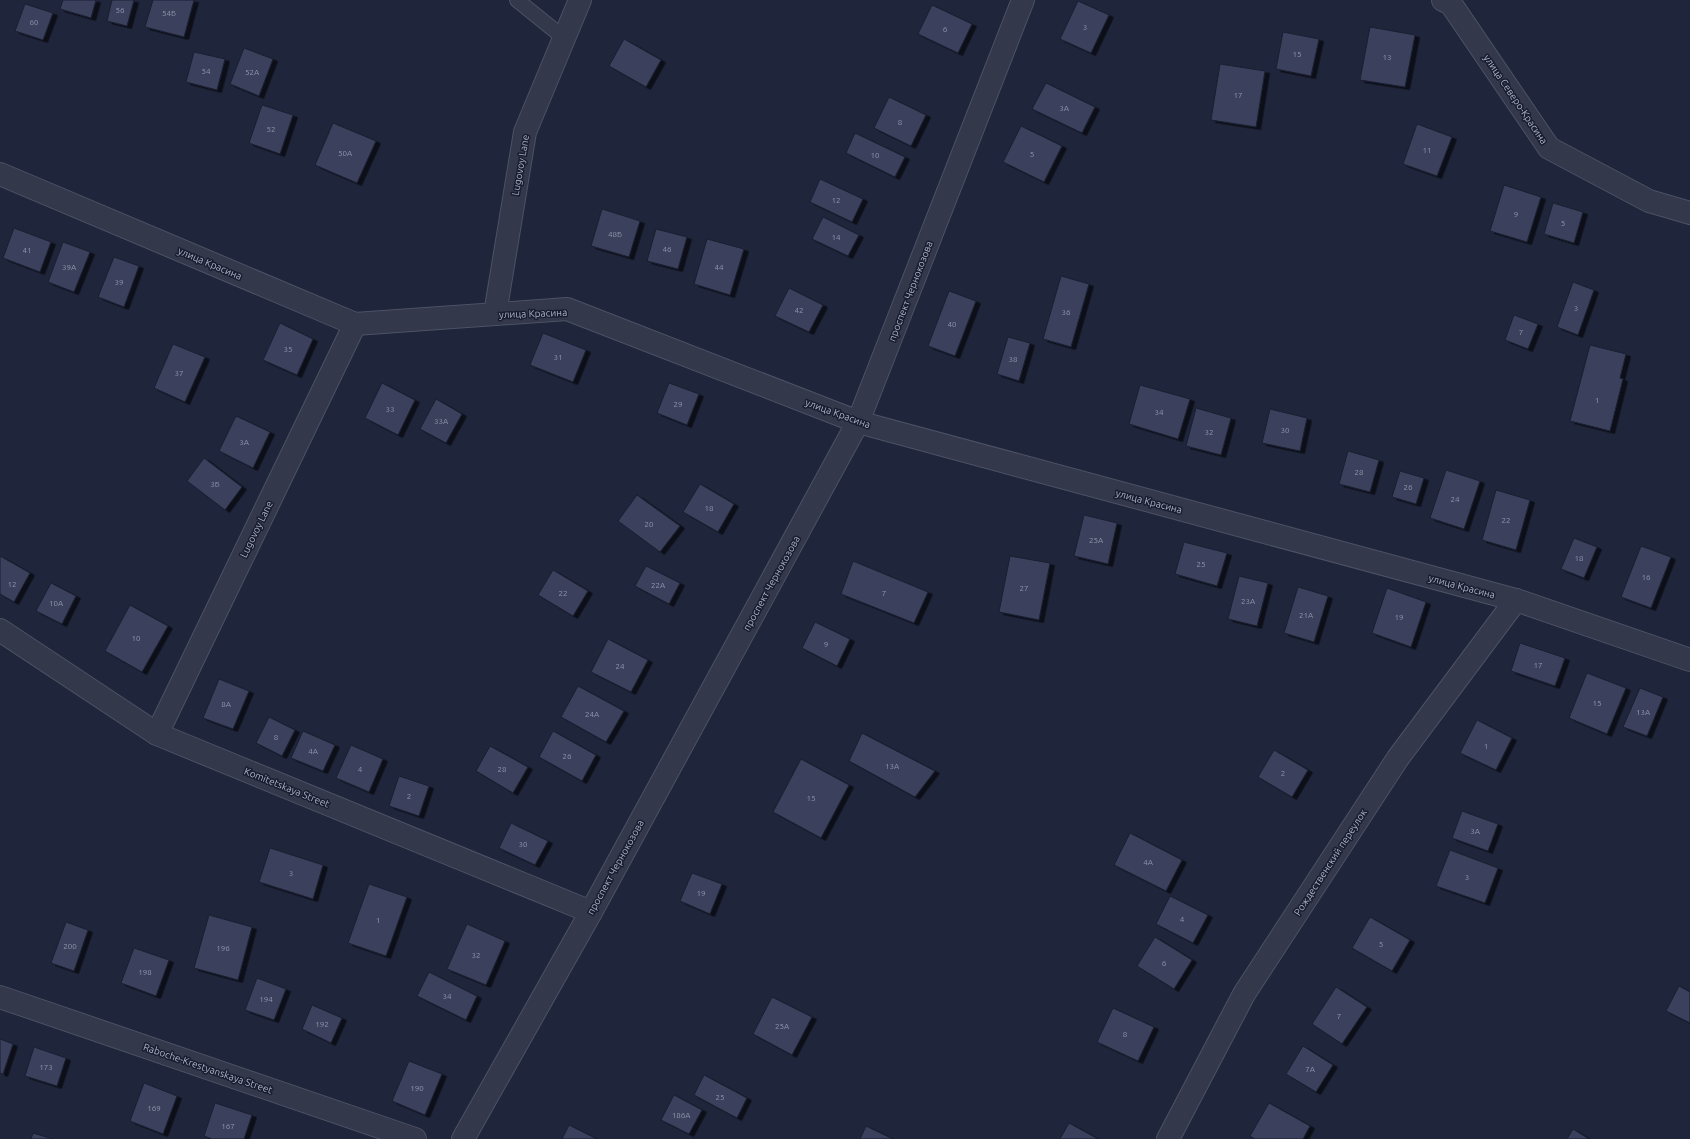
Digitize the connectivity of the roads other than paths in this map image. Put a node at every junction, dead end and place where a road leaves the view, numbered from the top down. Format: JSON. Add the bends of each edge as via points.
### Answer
{"nodes":[{"id":1,"x":517,"y":0,"type":"edge"},
{"id":2,"x":580,"y":0,"type":"edge"},
{"id":3,"x":1023,"y":0,"type":"edge"},
{"id":4,"x":1443,"y":0,"type":"edge"},
{"id":5,"x":564,"y":38,"type":"junction"},
{"id":6,"x":0,"y":174,"type":"edge"},
{"id":7,"x":1690,"y":212,"type":"edge"},
{"id":8,"x":495,"y":314,"type":"junction"},
{"id":9,"x":355,"y":324,"type":"junction"},
{"id":10,"x":858,"y":422,"type":"junction"},
{"id":11,"x":1516,"y":600,"type":"junction"},
{"id":12,"x":0,"y":630,"type":"edge"},
{"id":13,"x":1690,"y":660,"type":"edge"},
{"id":14,"x":157,"y":734,"type":"junction"},
{"id":15,"x":591,"y":912,"type":"junction"},
{"id":16,"x":0,"y":997,"type":"edge"},
{"id":17,"x":415,"y":1139,"type":"edge"},
{"id":18,"x":463,"y":1139,"type":"edge"},
{"id":19,"x":1168,"y":1139,"type":"edge"}],
"edges":[{"from":1,"to":5,"type":"lane"},
{"from":2,"to":5,"type":"street","name":"Lugovoy Lane"},
{"from":3,"to":10,"type":"street","name":"проспект Чернокозова"},
{"from":4,"to":7,"type":"street","name":"улица Северо-Красина","via":[[1451,4],[1549,148],[1649,202]]},
{"from":5,"to":8,"type":"street","name":"Lugovoy Lane","via":[[525,132]]},
{"from":6,"to":9,"type":"street","name":"улица Красина"},
{"from":8,"to":9,"type":"street","name":"улица Красина"},
{"from":8,"to":10,"type":"street","name":"улица Красина","via":[[567,309]]},
{"from":9,"to":14,"type":"street","name":"Lugovoy Lane"},
{"from":10,"to":11,"type":"street","name":"улица Красина"},
{"from":10,"to":15,"type":"street","name":"проспект Чернокозова"},
{"from":11,"to":13,"type":"street","name":"улица Красина"},
{"from":11,"to":19,"type":"street","name":"Рождественский переулок","via":[[1398,758],[1249,987]]},
{"from":12,"to":14,"type":"street","name":"Komitetskaya Street"},
{"from":14,"to":15,"type":"street","name":"Komitetskaya Street"},
{"from":15,"to":18,"type":"street","name":"проспект Чернокозова"},
{"from":16,"to":17,"type":"street","name":"Raboche-Krestyanskaya Street"}]}
